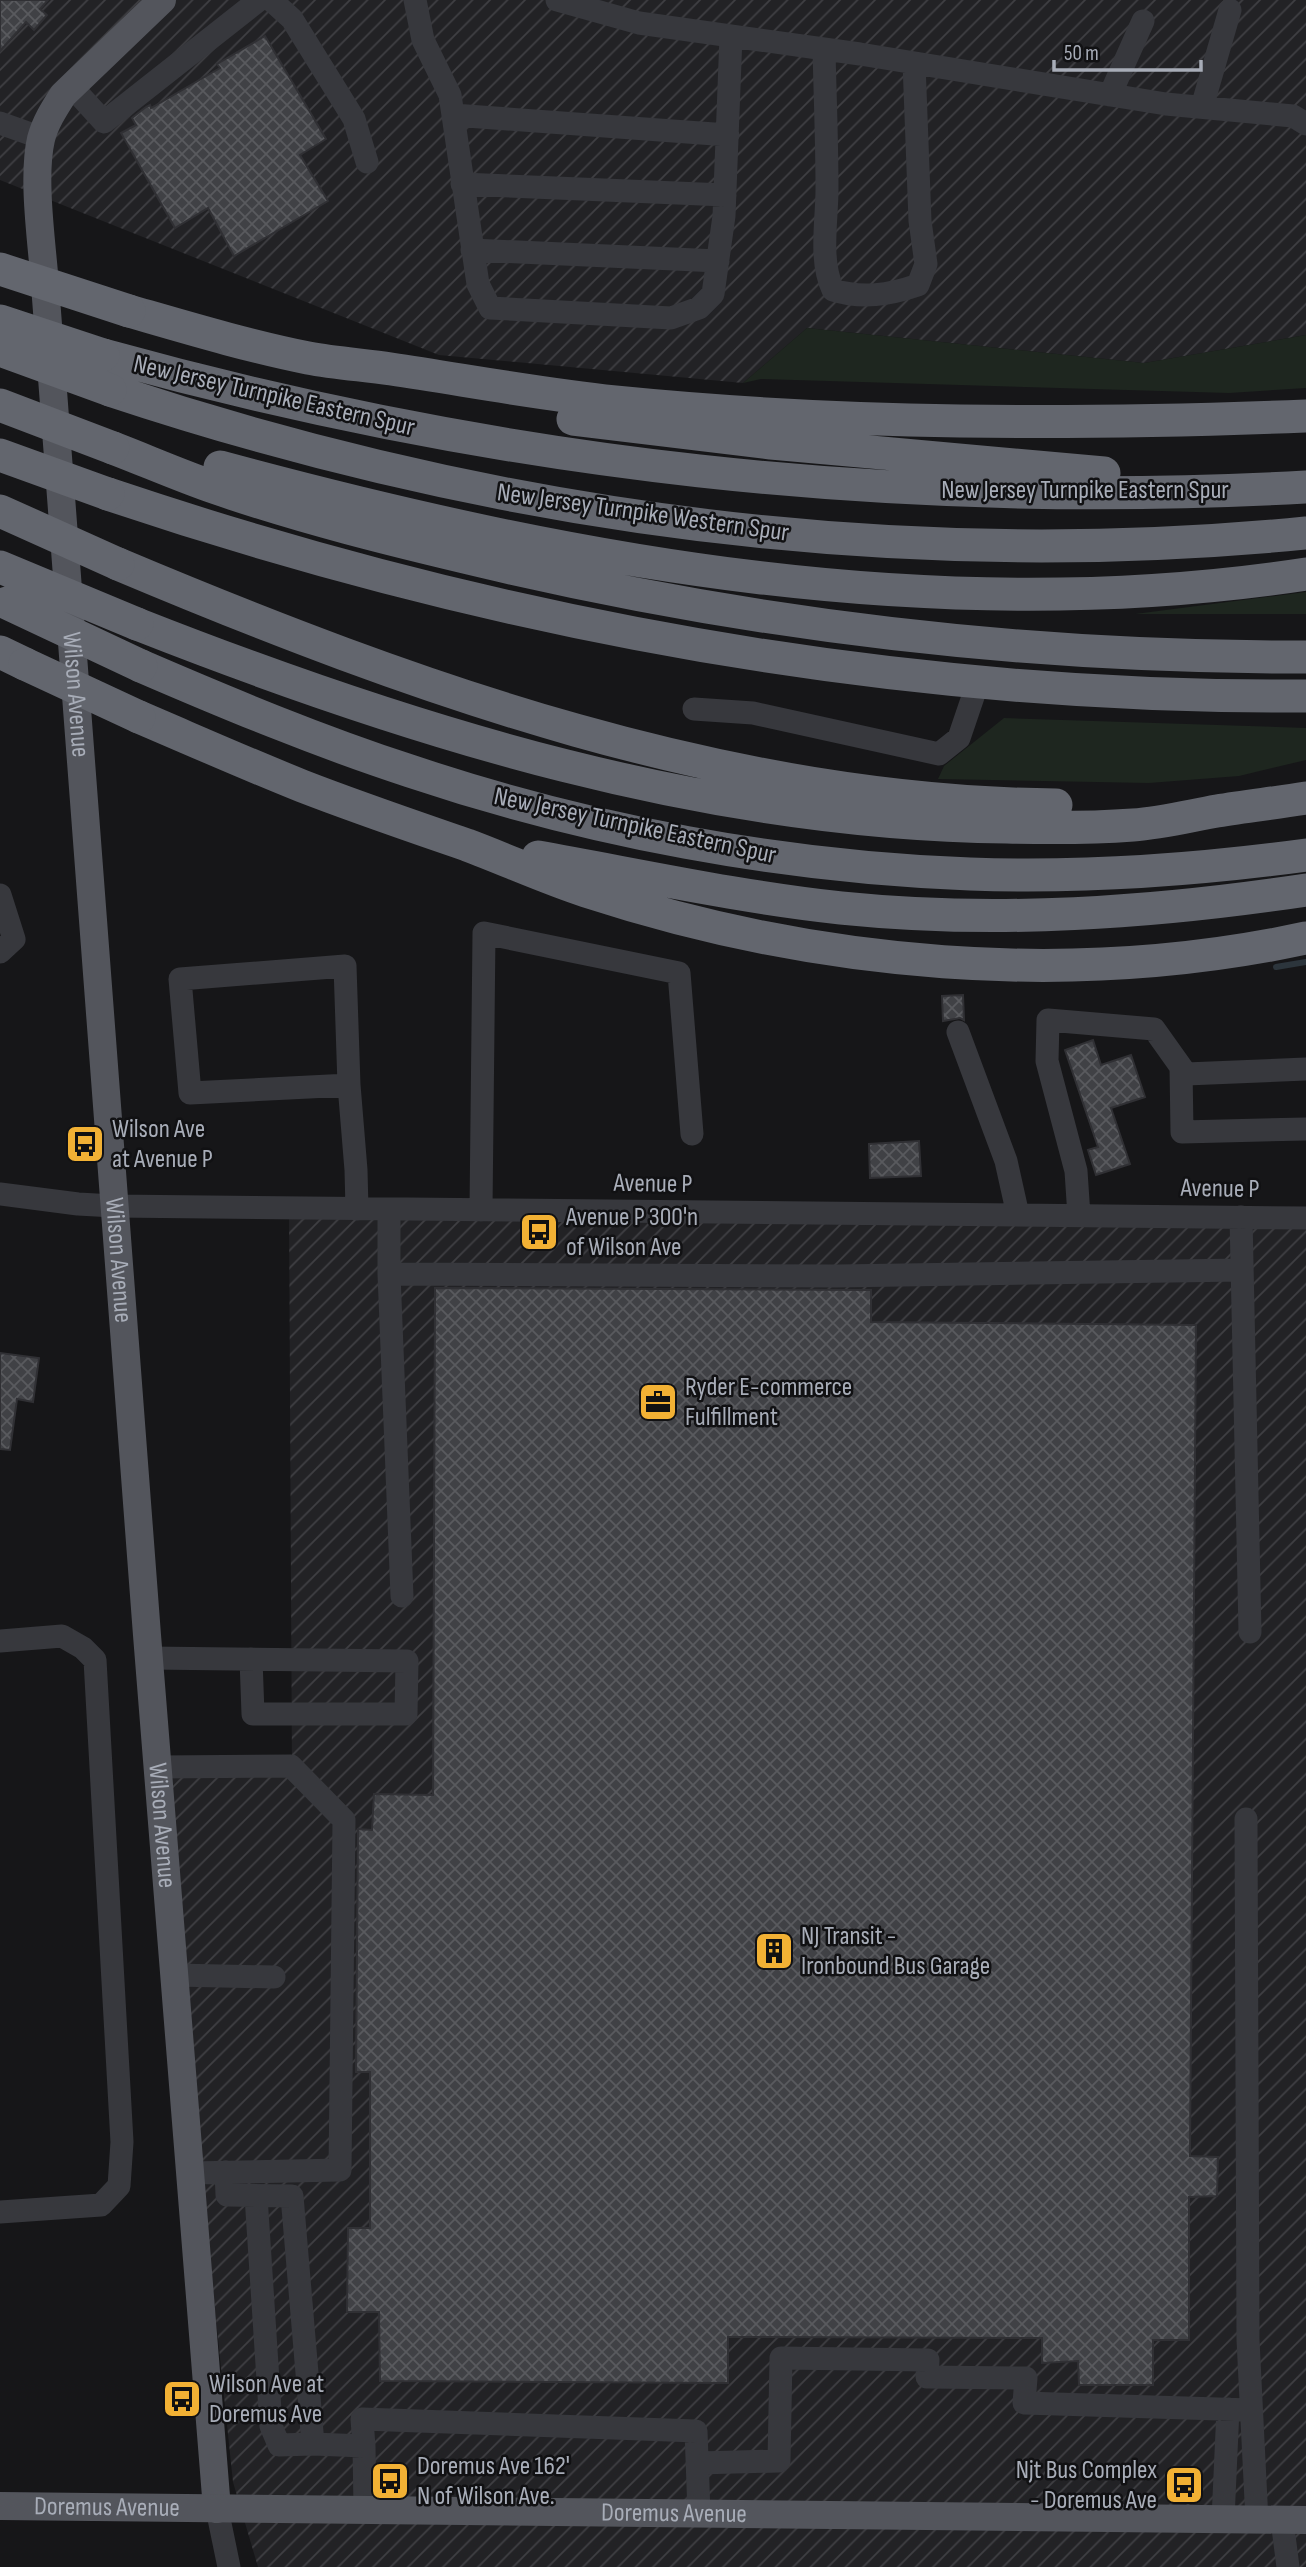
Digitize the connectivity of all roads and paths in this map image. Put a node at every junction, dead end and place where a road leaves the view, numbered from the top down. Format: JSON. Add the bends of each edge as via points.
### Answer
{"nodes":[{"id":1,"x":162,"y":0,"type":"edge"},
{"id":2,"x":259,"y":0,"type":"edge"},
{"id":3,"x":271,"y":0,"type":"edge"},
{"id":4,"x":415,"y":0,"type":"edge"},
{"id":5,"x":557,"y":0,"type":"edge"},
{"id":6,"x":1230,"y":10,"type":"dead end"},
{"id":7,"x":1143,"y":20,"type":"dead end"},
{"id":8,"x":731,"y":36,"type":"junction"},
{"id":9,"x":824,"y":49,"type":"junction"},
{"id":10,"x":914,"y":63,"type":"junction"},
{"id":11,"x":72,"y":87,"type":"junction"},
{"id":12,"x":1110,"y":95,"type":"junction"},
{"id":13,"x":1202,"y":107,"type":"junction"},
{"id":14,"x":453,"y":115,"type":"junction"},
{"id":15,"x":0,"y":123,"type":"edge"},
{"id":16,"x":1306,"y":124,"type":"edge"},
{"id":17,"x":728,"y":135,"type":"junction"},
{"id":18,"x":41,"y":138,"type":"junction"},
{"id":19,"x":367,"y":162,"type":"dead end"},
{"id":20,"x":462,"y":184,"type":"junction"},
{"id":21,"x":725,"y":195,"type":"junction"},
{"id":22,"x":472,"y":250,"type":"junction"},
{"id":23,"x":718,"y":261,"type":"junction"},
{"id":24,"x":0,"y":270,"type":"edge"},
{"id":25,"x":45,"y":285,"type":"junction"},
{"id":26,"x":0,"y":321,"type":"edge"},
{"id":27,"x":0,"y":350,"type":"edge"},
{"id":28,"x":281,"y":352,"type":"junction"},
{"id":29,"x":0,"y":405,"type":"edge"},
{"id":30,"x":1306,"y":416,"type":"edge"},
{"id":31,"x":113,"y":448,"type":"junction"},
{"id":32,"x":0,"y":455,"type":"edge"},
{"id":33,"x":1305,"y":480,"type":"edge"},
{"id":34,"x":0,"y":511,"type":"edge"},
{"id":35,"x":1306,"y":533,"type":"edge"},
{"id":36,"x":0,"y":567,"type":"edge"},
{"id":37,"x":1306,"y":574,"type":"edge"},
{"id":38,"x":3,"y":601,"type":"edge"},
{"id":39,"x":1306,"y":657,"type":"edge"},
{"id":40,"x":12,"y":658,"type":"edge"},
{"id":41,"x":978,"y":682,"type":"junction"},
{"id":42,"x":1306,"y":696,"type":"edge"},
{"id":43,"x":694,"y":709,"type":"dead end"},
{"id":44,"x":1306,"y":797,"type":"edge"},
{"id":45,"x":1247,"y":806,"type":"junction"},
{"id":46,"x":467,"y":845,"type":"junction"},
{"id":47,"x":1306,"y":855,"type":"edge"},
{"id":48,"x":1306,"y":890,"type":"edge"},
{"id":49,"x":0,"y":895,"type":"edge"},
{"id":50,"x":1306,"y":938,"type":"edge"},
{"id":51,"x":0,"y":953,"type":"edge"},
{"id":52,"x":958,"y":1032,"type":"dead end"},
{"id":53,"x":1181,"y":1067,"type":"junction"},
{"id":54,"x":1306,"y":1069,"type":"edge"},
{"id":55,"x":349,"y":1085,"type":"junction"},
{"id":56,"x":1306,"y":1129,"type":"edge"},
{"id":57,"x":692,"y":1134,"type":"dead end"},
{"id":58,"x":0,"y":1194,"type":"edge"},
{"id":59,"x":114,"y":1206,"type":"junction"},
{"id":60,"x":357,"y":1209,"type":"junction"},
{"id":61,"x":389,"y":1209,"type":"junction"},
{"id":62,"x":481,"y":1210,"type":"junction"},
{"id":63,"x":1018,"y":1215,"type":"junction"},
{"id":64,"x":1079,"y":1216,"type":"junction"},
{"id":65,"x":1241,"y":1217,"type":"junction"},
{"id":66,"x":1306,"y":1218,"type":"edge"},
{"id":67,"x":1242,"y":1269,"type":"junction"},
{"id":68,"x":390,"y":1274,"type":"junction"},
{"id":69,"x":402,"y":1596,"type":"dead end"},
{"id":70,"x":1250,"y":1632,"type":"dead end"},
{"id":71,"x":0,"y":1641,"type":"edge"},
{"id":72,"x":149,"y":1658,"type":"junction"},
{"id":73,"x":251,"y":1659,"type":"junction"},
{"id":74,"x":158,"y":1767,"type":"junction"},
{"id":75,"x":1246,"y":1819,"type":"dead end"},
{"id":76,"x":175,"y":1975,"type":"junction"},
{"id":77,"x":274,"y":1977,"type":"dead end"},
{"id":78,"x":226,"y":2172,"type":"junction"},
{"id":79,"x":191,"y":2173,"type":"junction"},
{"id":80,"x":256,"y":2196,"type":"junction"},
{"id":81,"x":0,"y":2212,"type":"edge"},
{"id":82,"x":1227,"y":2409,"type":"junction"},
{"id":83,"x":1251,"y":2410,"type":"junction"},
{"id":84,"x":313,"y":2444,"type":"junction"},
{"id":85,"x":364,"y":2446,"type":"junction"},
{"id":86,"x":697,"y":2463,"type":"junction"},
{"id":87,"x":0,"y":2506,"type":"edge"},
{"id":88,"x":217,"y":2509,"type":"junction"},
{"id":89,"x":365,"y":2510,"type":"junction"},
{"id":90,"x":699,"y":2513,"type":"junction"},
{"id":91,"x":1223,"y":2519,"type":"junction"},
{"id":92,"x":1281,"y":2520,"type":"edge"},
{"id":93,"x":229,"y":2567,"type":"edge"},
{"id":94,"x":1288,"y":2567,"type":"edge"}],
"edges":[{"from":1,"to":11,"type":"main road","name":"Wilson Avenue"},
{"from":2,"to":11,"type":"street","via":[[104,122]]},
{"from":3,"to":19,"type":"street","via":[[292,19],[354,119]]},
{"from":4,"to":14,"type":"street","via":[[423,40],[450,95]]},
{"from":5,"to":8,"type":"street","via":[[639,23]]},
{"from":6,"to":13,"type":"street"},
{"from":7,"to":12,"type":"street"},
{"from":8,"to":9,"type":"street"},
{"from":8,"to":17,"type":"street"},
{"from":9,"to":10,"type":"street"},
{"from":9,"to":10,"type":"street","via":[[827,270],[833,290],[853,296],[893,293],[918,285],[926,264]]},
{"from":10,"to":12,"type":"street"},
{"from":11,"to":18,"type":"main road","name":"Wilson Avenue","via":[[51,112]]},
{"from":12,"to":13,"type":"street"},
{"from":13,"to":16,"type":"street","via":[[1293,116]]},
{"from":14,"to":17,"type":"street"},
{"from":14,"to":20,"type":"street"},
{"from":15,"to":18,"type":"street"},
{"from":17,"to":21,"type":"street"},
{"from":18,"to":25,"type":"main road","name":"Wilson Avenue","via":[[38,164]]},
{"from":20,"to":21,"type":"street"},
{"from":20,"to":22,"type":"street"},
{"from":21,"to":23,"type":"street"},
{"from":22,"to":23,"type":"street"},
{"from":22,"to":23,"type":"street","via":[[478,284],[490,308],[671,318],[699,308],[713,294]]},
{"from":24,"to":25,"type":"highway","bridge":true},
{"from":25,"to":28,"type":"highway","bridge":true},
{"from":25,"to":59,"type":"main road","name":"Wilson Avenue"},
{"from":26,"to":33,"type":"highway","name":"New Jersey Turnpike Eastern Spur","bridge":true,"via":[[103,355],[267,398],[568,456],[831,485],[1007,493],[1148,493]]},
{"from":27,"to":35,"type":"highway","name":"New Jersey Turnpike Western Spur","bridge":true,"via":[[237,429],[406,472],[537,500],[709,527],[839,540],[1013,547],[1191,542]]},
{"from":28,"to":30,"type":"highway","via":[[567,396],[786,415],[1081,422]]},
{"from":28,"to":33,"type":"highway","via":[[382,385],[633,427],[1067,471]]},
{"from":29,"to":31,"type":"highway","bridge":true},
{"from":31,"to":37,"type":"highway","name":"New Jersey Turnpike Western Spur","via":[[220,467],[369,506],[559,547],[805,583],[935,594],[1033,596],[1199,587]]},
{"from":31,"to":39,"type":"highway","via":[[214,487],[336,524],[538,575],[713,609],[1013,646]]},
{"from":32,"to":41,"type":"highway","bridge":true,"via":[[300,556],[549,618],[764,657]]},
{"from":34,"to":45,"type":"highway","bridge":true,"via":[[299,637],[445,689],[609,738],[750,772],[850,789],[975,802]]},
{"from":36,"to":45,"type":"highway","bridge":true,"via":[[300,685],[466,738],[637,783],[760,806],[887,822],[975,827],[1135,825]]},
{"from":38,"to":47,"type":"highway","name":"New Jersey Turnpike Eastern Spur","bridge":true,"via":[[287,727],[421,775],[537,809],[708,846],[872,867],[982,874],[1138,871]]},
{"from":40,"to":46,"type":"highway","bridge":true,"via":[[299,785]]},
{"from":41,"to":42,"type":"highway","via":[[1118,692]]},
{"from":41,"to":43,"type":"street","via":[[959,738],[939,754],[753,713]]},
{"from":44,"to":45,"type":"highway"},
{"from":46,"to":48,"type":"highway","via":[[751,896],[919,914],[1100,913]]},
{"from":46,"to":50,"type":"highway","via":[[585,891],[792,943],[878,956],[1074,964],[1195,956]]},
{"from":49,"to":51,"type":"street","via":[[14,939]]},
{"from":52,"to":63,"type":"street","via":[[1008,1169]]},
{"from":53,"to":54,"type":"street","via":[[1186,1074]]},
{"from":53,"to":56,"type":"street","via":[[1182,1132]]},
{"from":53,"to":64,"type":"street","via":[[1154,1029],[1048,1020],[1047,1061],[1076,1171]]},
{"from":55,"to":55,"type":"street","via":[[345,966],[180,979],[190,1093]]},
{"from":55,"to":60,"type":"street"},
{"from":57,"to":62,"type":"street","via":[[679,973],[484,933]]},
{"from":58,"to":59,"type":"street","name":"Avenue P"},
{"from":59,"to":60,"type":"street","name":"Avenue P"},
{"from":59,"to":72,"type":"main road","name":"Wilson Avenue"},
{"from":60,"to":61,"type":"street","name":"Avenue P"},
{"from":61,"to":62,"type":"street","name":"Avenue P"},
{"from":61,"to":68,"type":"street"},
{"from":62,"to":63,"type":"street","name":"Avenue P"},
{"from":63,"to":64,"type":"street","name":"Avenue P"},
{"from":64,"to":65,"type":"street","name":"Avenue P"},
{"from":65,"to":66,"type":"street","name":"Avenue P"},
{"from":65,"to":67,"type":"street"},
{"from":67,"to":68,"type":"street","via":[[837,1276]]},
{"from":67,"to":70,"type":"street"},
{"from":68,"to":69,"type":"street"},
{"from":71,"to":81,"type":"street","via":[[62,1636],[95,1660],[122,2141],[119,2186],[101,2205]]},
{"from":72,"to":73,"type":"street"},
{"from":72,"to":74,"type":"main road","name":"Wilson Avenue"},
{"from":73,"to":73,"type":"street","via":[[407,1661],[407,1714],[253,1714]]},
{"from":74,"to":76,"type":"main road","name":"Wilson Avenue"},
{"from":74,"to":78,"type":"street","via":[[291,1766],[344,1820],[340,2170]]},
{"from":75,"to":83,"type":"street"},
{"from":76,"to":77,"type":"street"},
{"from":76,"to":79,"type":"main road","name":"Wilson Avenue"},
{"from":78,"to":79,"type":"street"},
{"from":78,"to":80,"type":"street","via":[[227,2195]]},
{"from":79,"to":88,"type":"main road","name":"Wilson Avenue"},
{"from":80,"to":84,"type":"street","via":[[292,2196]]},
{"from":80,"to":84,"type":"street","via":[[271,2426],[279,2445]]},
{"from":82,"to":83,"type":"street"},
{"from":82,"to":86,"type":"street","via":[[1024,2403],[1026,2378],[927,2377],[928,2360],[781,2358],[779,2460]]},
{"from":82,"to":91,"type":"street"},
{"from":83,"to":92,"type":"street"},
{"from":84,"to":85,"type":"street"},
{"from":85,"to":86,"type":"street","via":[[362,2419],[696,2431]]},
{"from":85,"to":89,"type":"street"},
{"from":86,"to":90,"type":"street"},
{"from":87,"to":88,"type":"main road","name":"Doremus Avenue"},
{"from":88,"to":89,"type":"main road","name":"Doremus Avenue"},
{"from":88,"to":93,"type":"street","name":"Wilson Avenue"},
{"from":89,"to":90,"type":"main road","name":"Doremus Avenue"},
{"from":90,"to":91,"type":"main road","name":"Doremus Avenue"},
{"from":91,"to":92,"type":"main road","name":"Doremus Avenue"},
{"from":92,"to":94,"type":"street"}]}
